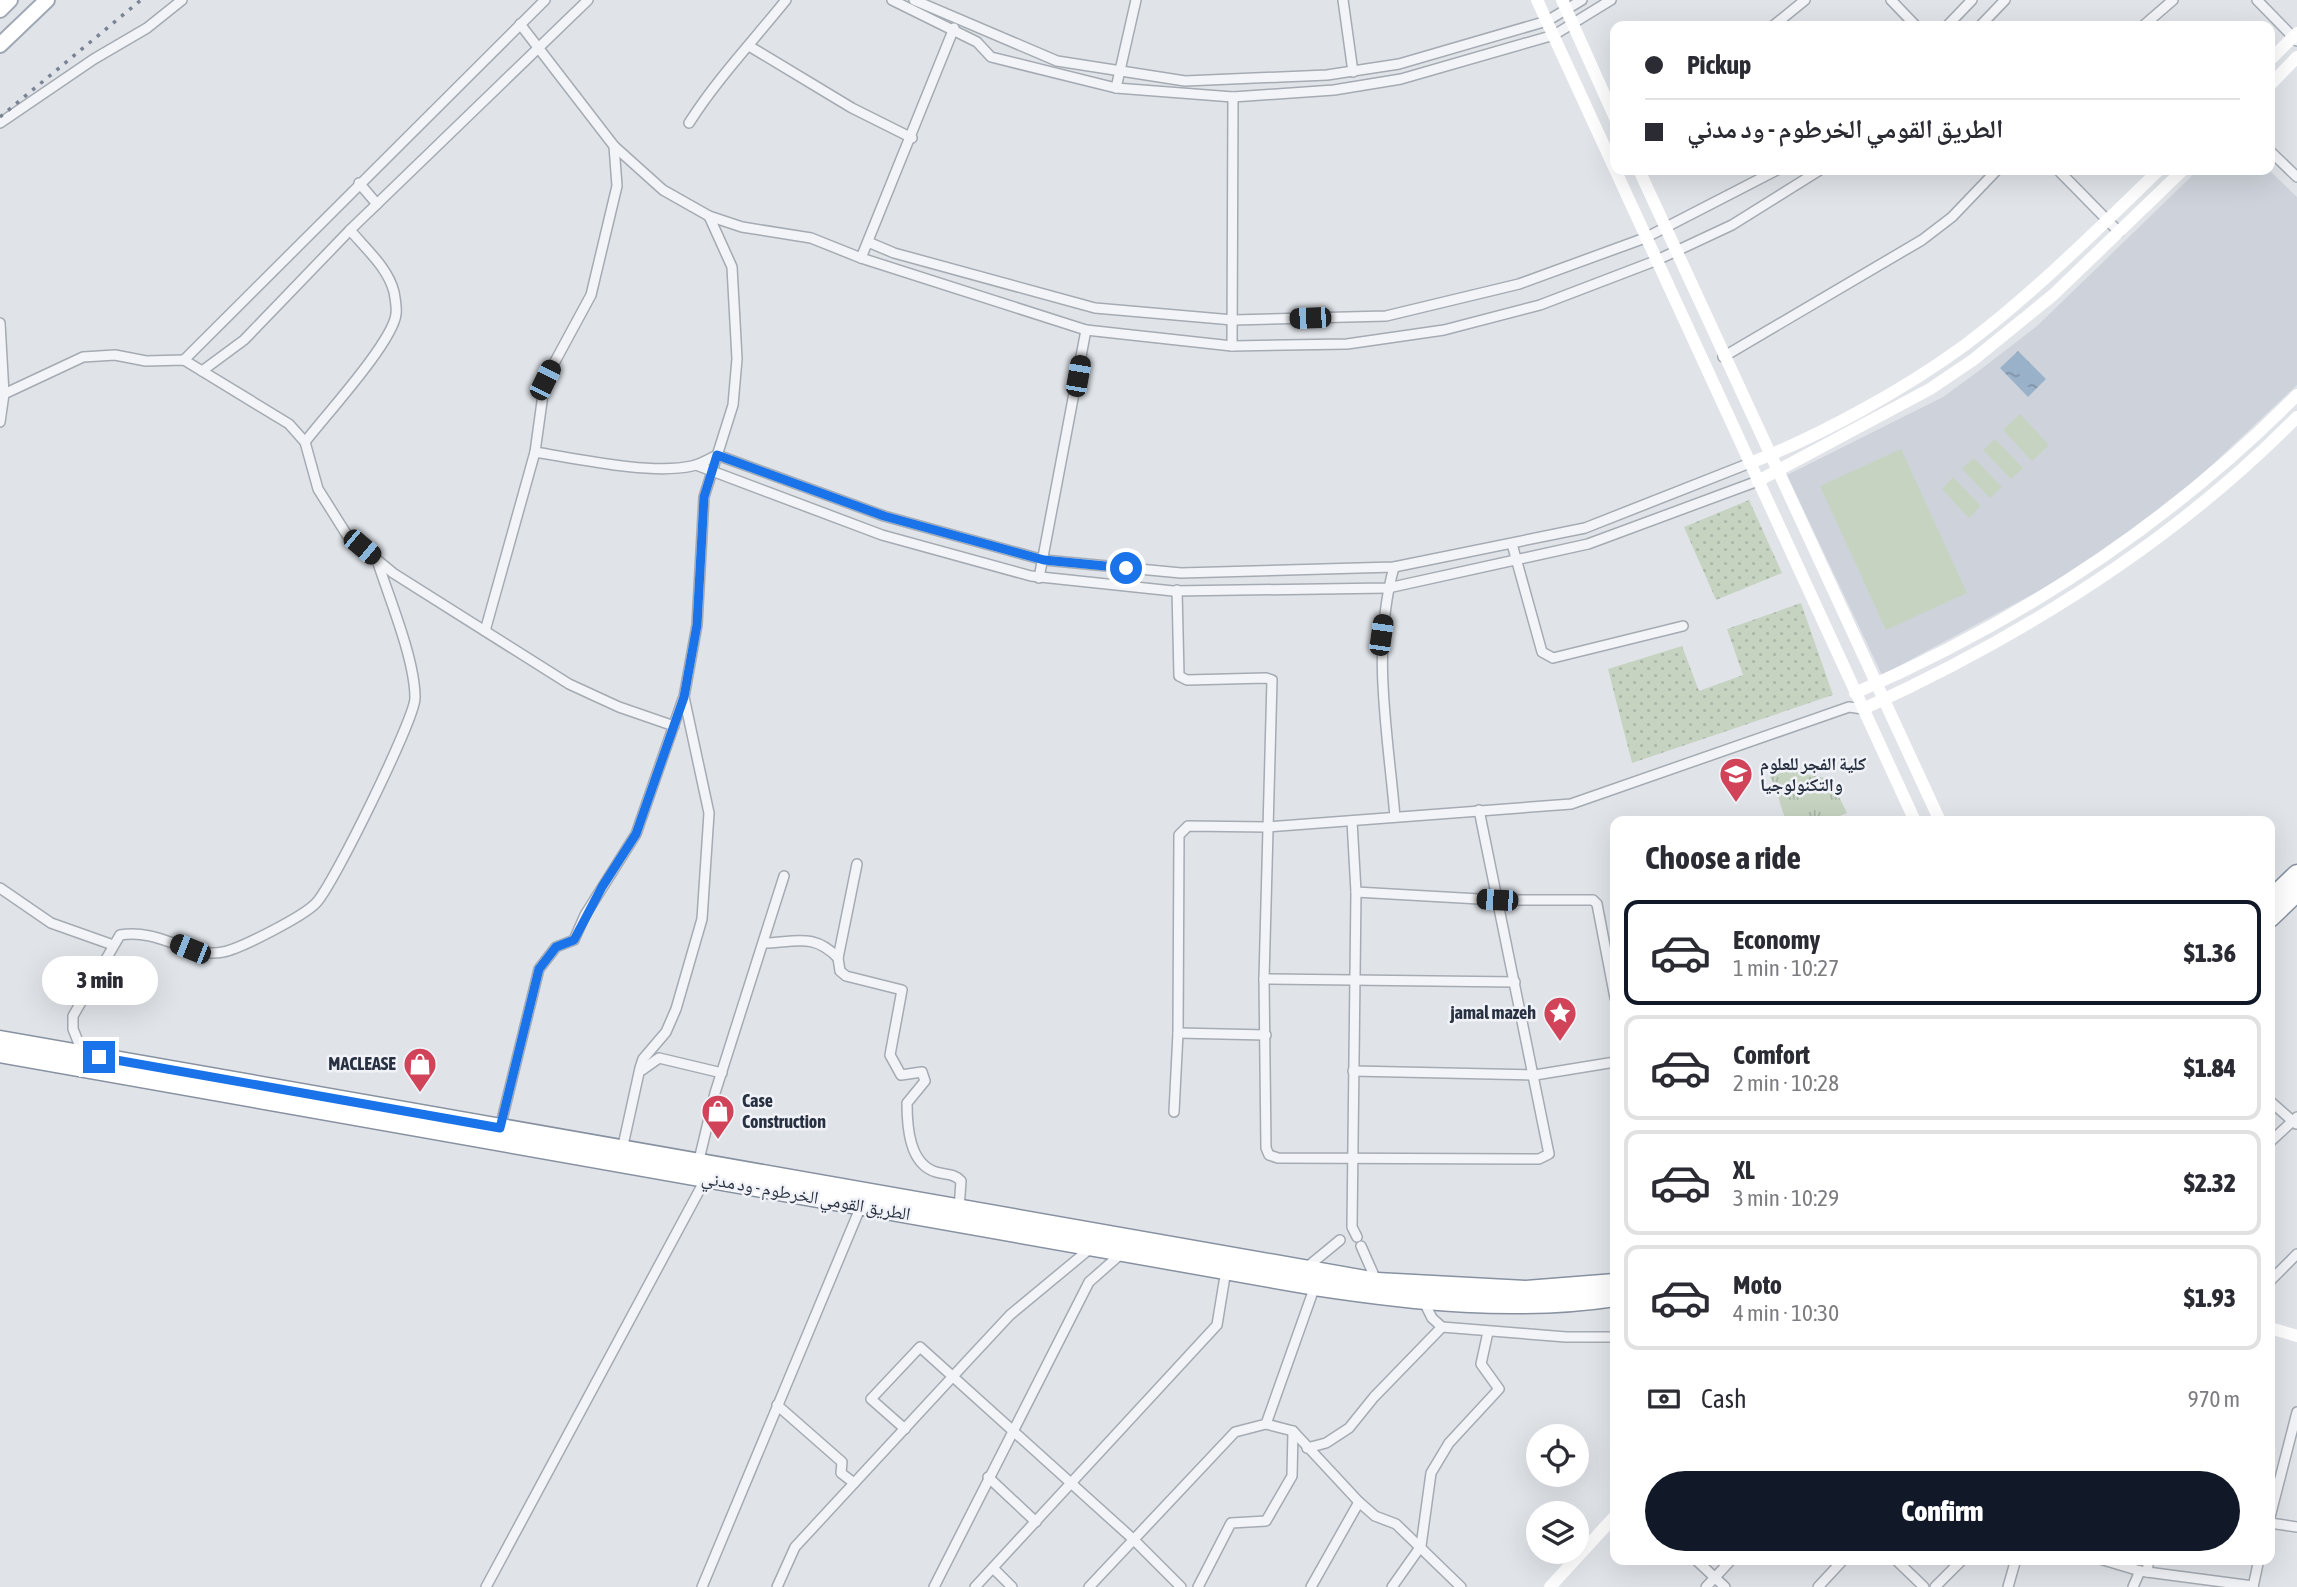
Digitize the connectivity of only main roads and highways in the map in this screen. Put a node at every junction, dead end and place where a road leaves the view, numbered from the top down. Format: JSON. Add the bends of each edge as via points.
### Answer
{"nodes":[{"id":1,"x":10,"y":0,"type":"edge"},
{"id":2,"x":47,"y":0,"type":"edge"},
{"id":3,"x":0,"y":10,"type":"edge"},
{"id":4,"x":0,"y":45,"type":"edge"},
{"id":5,"x":2297,"y":874,"type":"edge"},
{"id":6,"x":2297,"y":892,"type":"edge"},
{"id":7,"x":2275,"y":895,"type":"edge"},
{"id":8,"x":2275,"y":913,"type":"edge"},
{"id":9,"x":0,"y":1040,"type":"edge"},
{"id":10,"x":0,"y":1053,"type":"edge"},
{"id":11,"x":702,"y":1171,"type":"junction"},
{"id":12,"x":1610,"y":1283,"type":"edge"},
{"id":13,"x":1610,"y":1297,"type":"edge"}],
"edges":[{"from":1,"to":3,"type":"main road"},
{"from":2,"to":4,"type":"main road"},
{"from":5,"to":7,"type":"highway"},
{"from":6,"to":8,"type":"highway"},
{"from":9,"to":11,"type":"highway","name":"الطريق القومي الخرطوم - ود مدني","via":[[622,1150]]},
{"from":10,"to":11,"type":"highway","name":"الطريق القومي الخرطوم - ود مدني"},
{"from":11,"to":12,"type":"highway","name":"الطريق القومي الخرطوم - ود مدني","via":[[959,1209],[1377,1282],[1526,1290]]},
{"from":11,"to":13,"type":"highway","name":"الطريق القومي الخرطوم - ود مدني","via":[[861,1206],[1315,1286],[1423,1300],[1529,1303]]}]}
